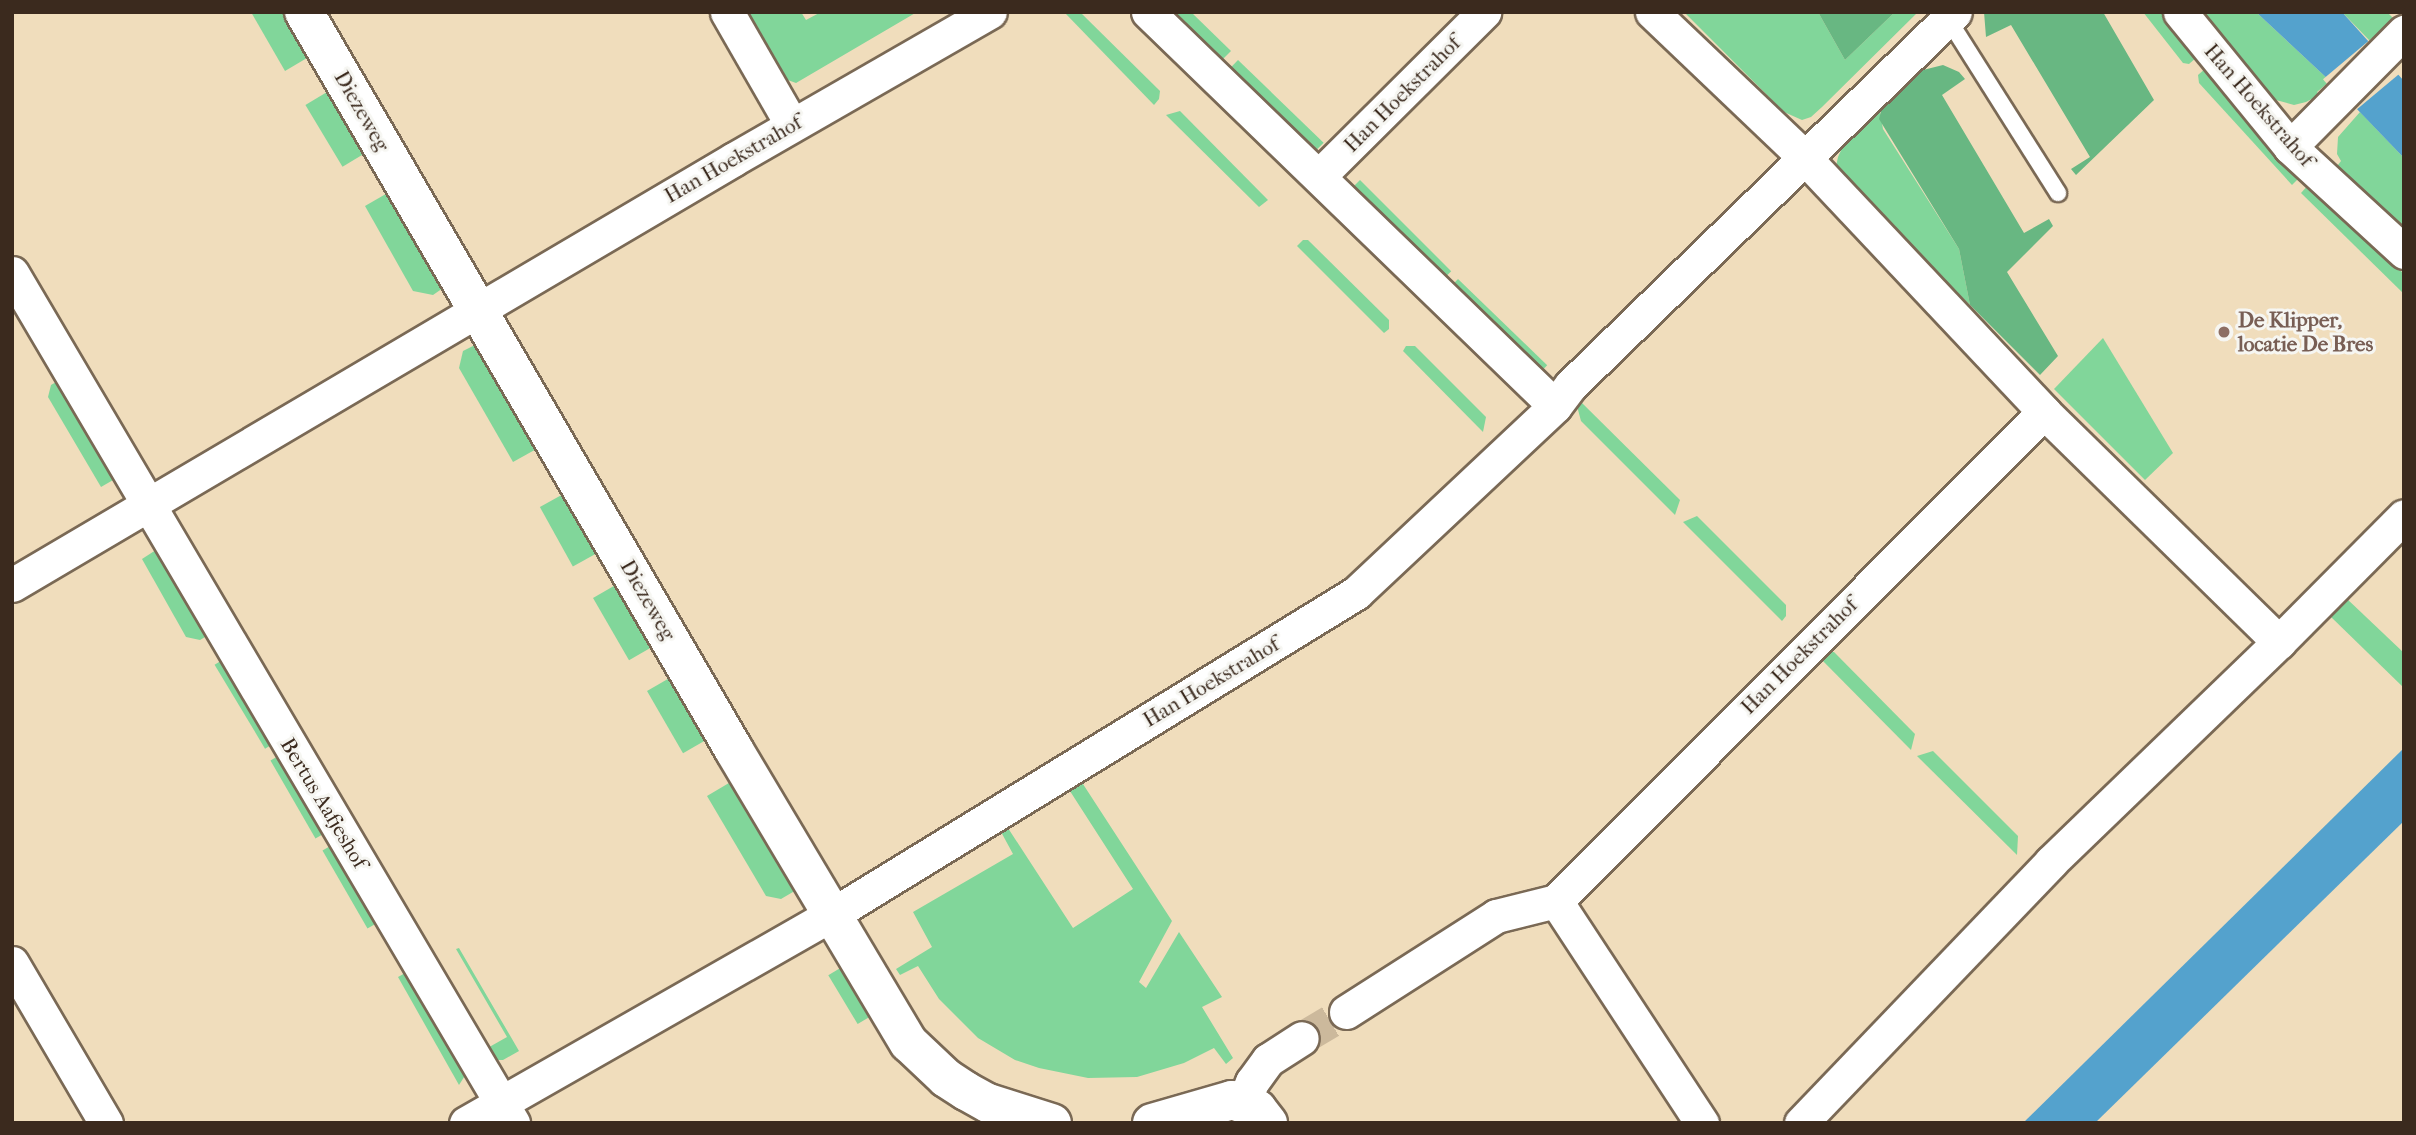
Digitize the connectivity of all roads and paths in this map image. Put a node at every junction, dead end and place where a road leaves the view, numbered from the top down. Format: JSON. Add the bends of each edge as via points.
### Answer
{"nodes":[{"id":1,"x":304,"y":12,"type":"edge"},
{"id":2,"x":727,"y":12,"type":"edge"},
{"id":3,"x":990,"y":12,"type":"edge"},
{"id":4,"x":1148,"y":12,"type":"edge"},
{"id":5,"x":1484,"y":12,"type":"edge"},
{"id":6,"x":1652,"y":12,"type":"edge"},
{"id":7,"x":2180,"y":12,"type":"edge"},
{"id":8,"x":1952,"y":16,"type":"edge"},
{"id":9,"x":2400,"y":37,"type":"edge"},
{"id":10,"x":792,"y":125,"type":"junction"},
{"id":11,"x":2290,"y":147,"type":"junction"},
{"id":12,"x":1804,"y":157,"type":"junction"},
{"id":13,"x":1319,"y":176,"type":"junction"},
{"id":14,"x":2058,"y":193,"type":"dead end"},
{"id":15,"x":2404,"y":252,"type":"edge"},
{"id":16,"x":12,"y":273,"type":"edge"},
{"id":17,"x":478,"y":310,"type":"junction"},
{"id":18,"x":1555,"y":407,"type":"junction"},
{"id":19,"x":2044,"y":412,"type":"junction"},
{"id":20,"x":147,"y":503,"type":"junction"},
{"id":21,"x":2404,"y":516,"type":"edge"},
{"id":22,"x":12,"y":585,"type":"edge"},
{"id":23,"x":2279,"y":642,"type":"junction"},
{"id":24,"x":1556,"y":901,"type":"junction"},
{"id":25,"x":833,"y":914,"type":"junction"},
{"id":26,"x":15,"y":976,"type":"edge"},
{"id":27,"x":1346,"y":1012,"type":"tunnel mouth"},
{"id":28,"x":1302,"y":1038,"type":"tunnel mouth"},
{"id":29,"x":507,"y":1113,"type":"edge"},
{"id":30,"x":1256,"y":1113,"type":"edge"},
{"id":31,"x":106,"y":1123,"type":"edge"},
{"id":32,"x":466,"y":1123,"type":"edge"},
{"id":33,"x":1052,"y":1123,"type":"edge"},
{"id":34,"x":1152,"y":1123,"type":"edge"},
{"id":35,"x":1702,"y":1123,"type":"edge"},
{"id":36,"x":1801,"y":1123,"type":"edge"}],
"edges":[{"from":1,"to":17,"type":"street","name":"Diezeweg"},
{"from":2,"to":10,"type":"street"},
{"from":3,"to":10,"type":"street","name":"Han Hoekstrahof"},
{"from":4,"to":13,"type":"street"},
{"from":5,"to":13,"type":"street","name":"Han Hoekstrahof"},
{"from":6,"to":12,"type":"street"},
{"from":7,"to":11,"type":"street","name":"Han Hoekstrahof"},
{"from":8,"to":12,"type":"street","name":"Han Hoekstrahof"},
{"from":8,"to":14,"type":"lane"},
{"from":9,"to":11,"type":"street"},
{"from":10,"to":17,"type":"street","name":"Han Hoekstrahof"},
{"from":11,"to":15,"type":"street","name":"Han Hoekstrahof"},
{"from":12,"to":18,"type":"street","name":"Han Hoekstrahof"},
{"from":12,"to":19,"type":"street"},
{"from":13,"to":18,"type":"street"},
{"from":16,"to":20,"type":"street","name":"Bertus Aafjeshof"},
{"from":17,"to":20,"type":"street"},
{"from":17,"to":25,"type":"street","name":"Diezeweg"},
{"from":18,"to":25,"type":"street","name":"Han Hoekstrahof","via":[[1356,593]]},
{"from":19,"to":23,"type":"street"},
{"from":19,"to":24,"type":"street","name":"Han Hoekstrahof"},
{"from":20,"to":22,"type":"street"},
{"from":20,"to":29,"type":"street","name":"Bertus Aafjeshof"},
{"from":21,"to":23,"type":"street"},
{"from":23,"to":36,"type":"street","via":[[2052,862]]},
{"from":24,"to":27,"type":"street","via":[[1496,916]]},
{"from":24,"to":35,"type":"street"},
{"from":25,"to":29,"type":"street"},
{"from":25,"to":33,"type":"street","name":"Diezeweg","via":[[909,1043],[946,1078],[988,1103]]},
{"from":26,"to":31,"type":"street"},
{"from":28,"to":30,"type":"street","via":[[1268,1060],[1252,1082]]},
{"from":29,"to":32,"type":"street"},
{"from":30,"to":34,"type":"street","via":[[1219,1102]]}]}
